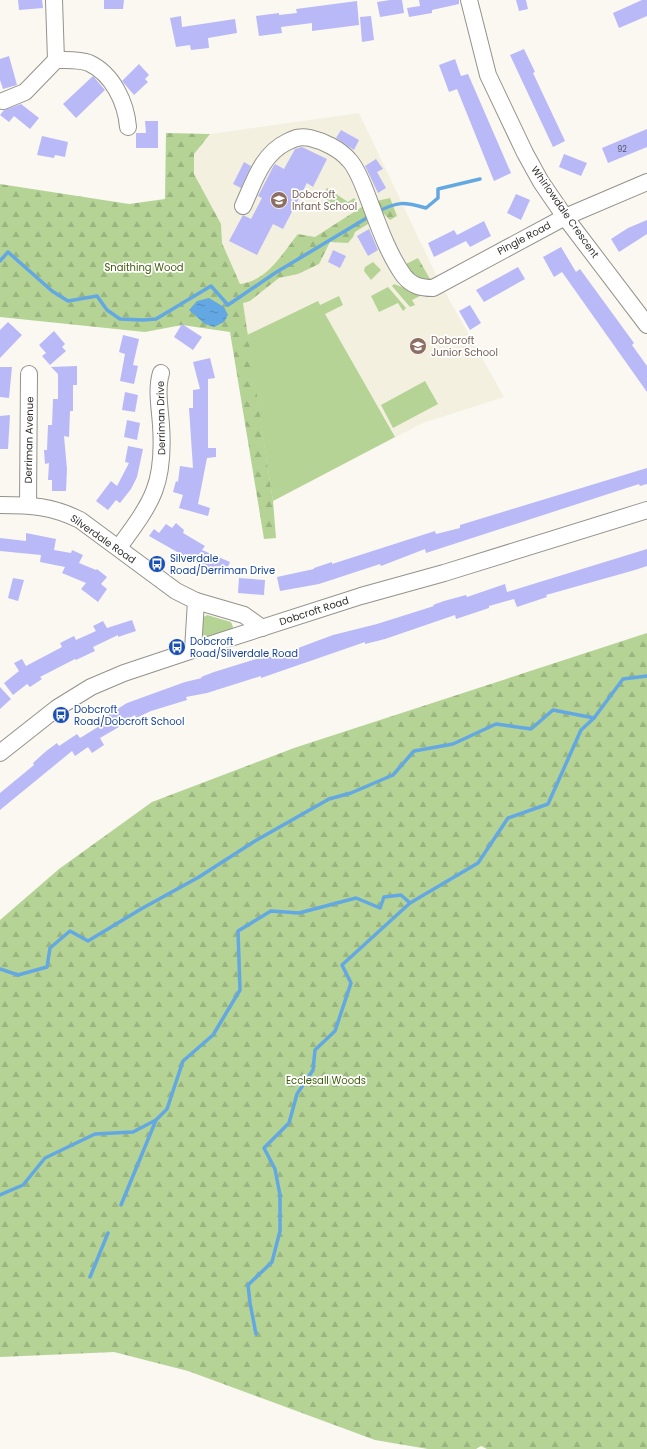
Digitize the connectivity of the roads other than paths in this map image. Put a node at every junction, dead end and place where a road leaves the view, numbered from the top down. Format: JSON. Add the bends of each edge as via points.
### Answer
{"nodes":[{"id":1,"x":54,"y":0,"type":"edge"},
{"id":2,"x":469,"y":0,"type":"edge"},
{"id":3,"x":56,"y":60,"type":"junction"},
{"id":4,"x":3,"y":101,"type":"dead end"},
{"id":5,"x":128,"y":127,"type":"dead end"},
{"id":6,"x":647,"y":182,"type":"edge"},
{"id":7,"x":243,"y":206,"type":"dead end"},
{"id":8,"x":565,"y":217,"type":"junction"},
{"id":9,"x":647,"y":325,"type":"edge"},
{"id":10,"x":161,"y":373,"type":"dead end"},
{"id":11,"x":29,"y":374,"type":"dead end"},
{"id":12,"x":0,"y":505,"type":"edge"},
{"id":13,"x":28,"y":505,"type":"junction"},
{"id":14,"x":647,"y":510,"type":"edge"},
{"id":15,"x":119,"y":547,"type":"junction"},
{"id":16,"x":196,"y":601,"type":"junction"},
{"id":17,"x":262,"y":628,"type":"junction"},
{"id":18,"x":193,"y":650,"type":"junction"},
{"id":19,"x":0,"y":753,"type":"edge"}],
"edges":[{"from":1,"to":3,"type":"street"},
{"from":2,"to":8,"type":"street","name":"Whirlowdale Crescent","via":[[488,75],[504,113],[541,182]]},
{"from":3,"to":4,"type":"street","via":[[25,92]]},
{"from":3,"to":5,"type":"street","via":[[88,63],[97,68],[109,80],[122,101]]},
{"from":6,"to":8,"type":"street","name":"Pingle Road"},
{"from":7,"to":8,"type":"street","name":"Pingle Road","via":[[267,156],[300,136],[316,139],[338,150],[350,160],[388,247],[404,275],[420,288],[433,288]]},
{"from":8,"to":9,"type":"street","name":"Whirlowdale Crescent"},
{"from":10,"to":15,"type":"street","name":"Derriman Drive","via":[[158,386],[162,467],[149,506]]},
{"from":11,"to":13,"type":"street","name":"Derriman Avenue"},
{"from":12,"to":13,"type":"street","name":"Silverdale Road"},
{"from":13,"to":15,"type":"street","name":"Silverdale Road","via":[[63,512],[80,520]]},
{"from":14,"to":17,"type":"street","name":"Dobcroft Road"},
{"from":15,"to":16,"type":"street","name":"Silverdale Road","via":[[176,591]]},
{"from":16,"to":17,"type":"street","name":"Silverdale Road","via":[[244,615]]},
{"from":16,"to":18,"type":"street"},
{"from":17,"to":18,"type":"street","name":"Dobcroft Road"},
{"from":18,"to":19,"type":"street","name":"Dobcroft Road","via":[[91,687],[57,708]]}]}
